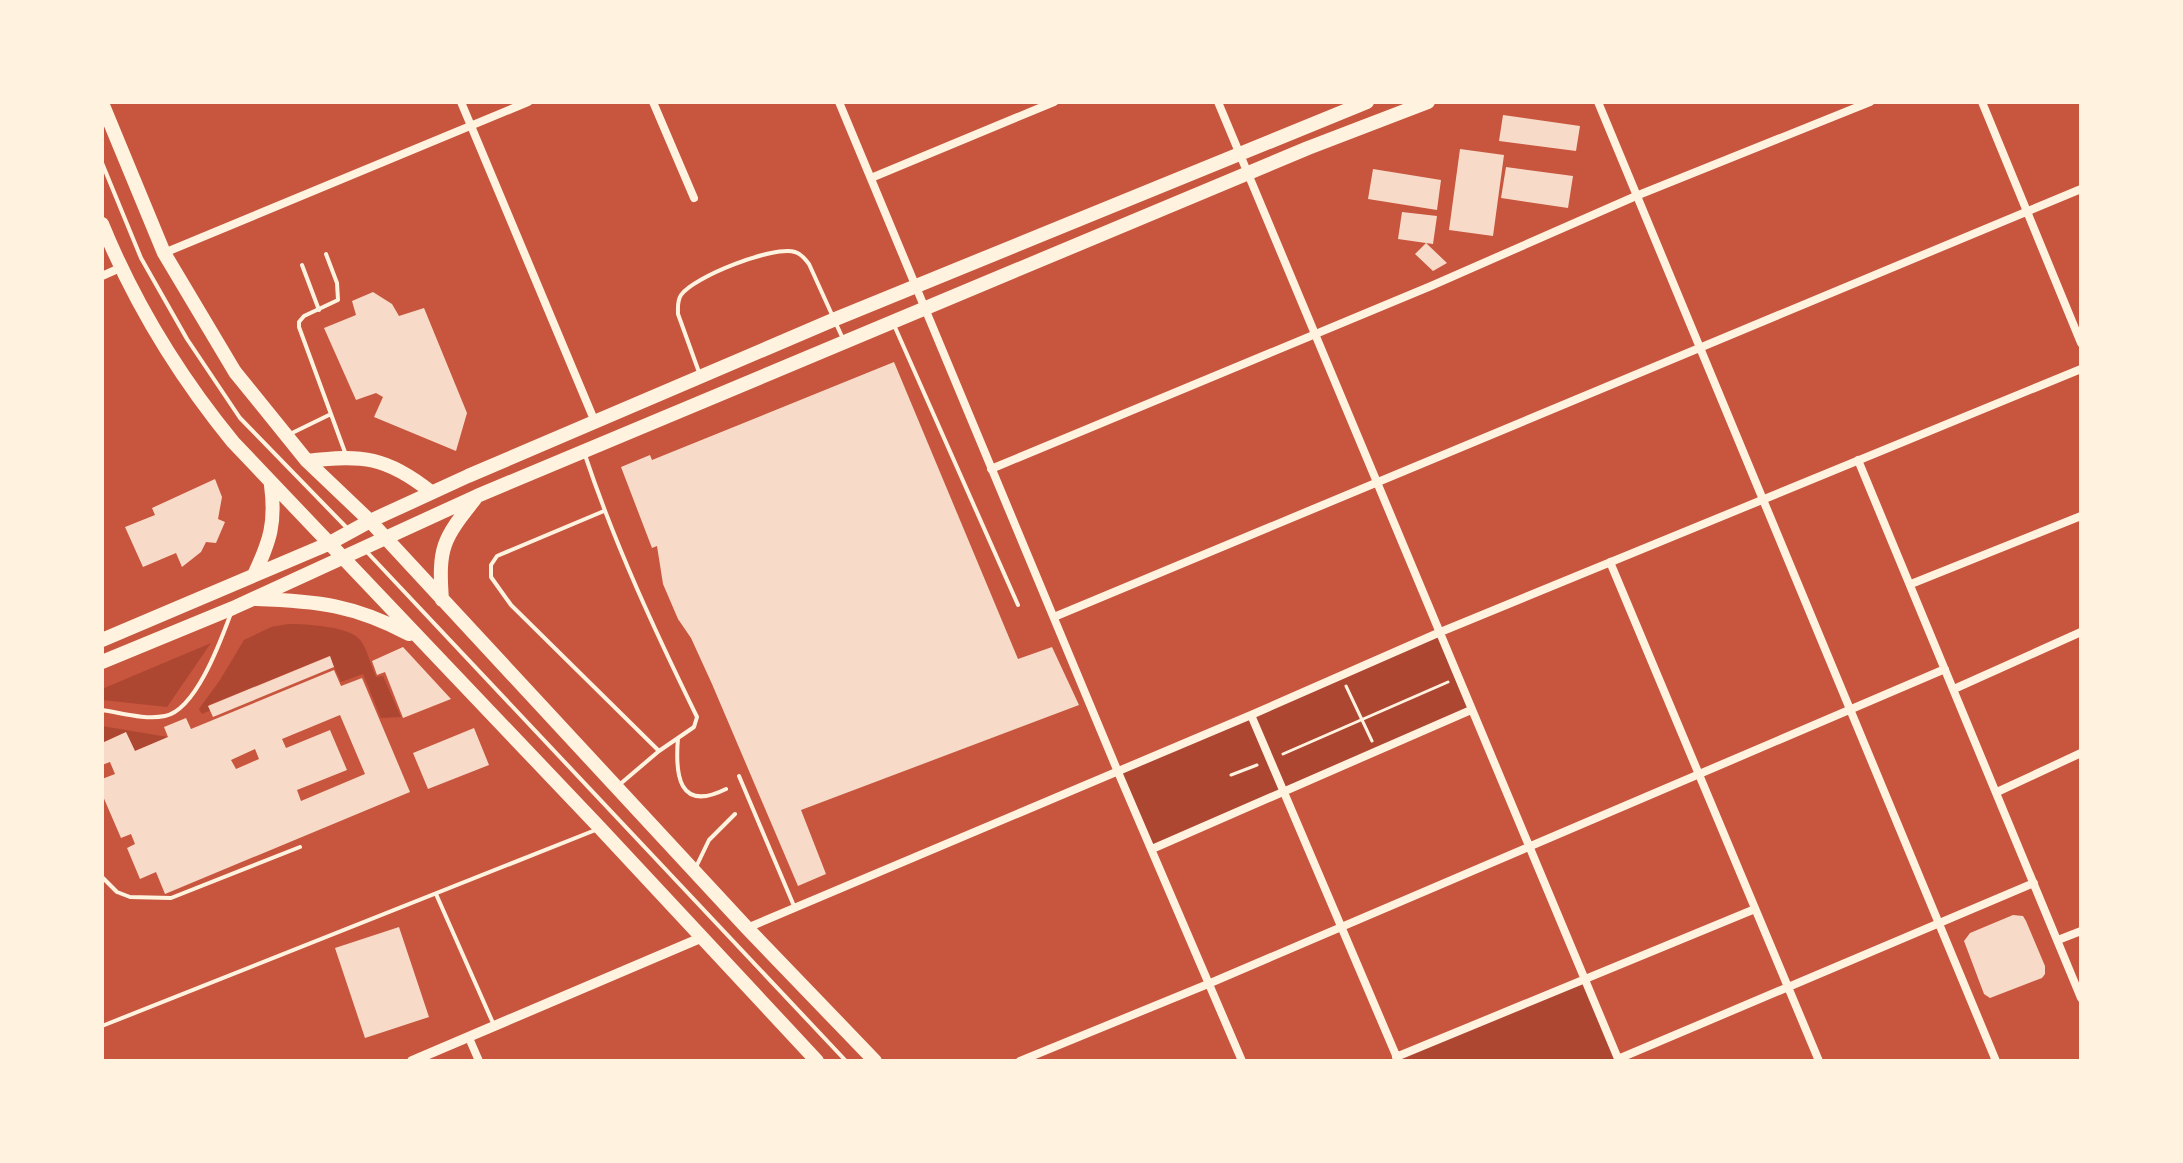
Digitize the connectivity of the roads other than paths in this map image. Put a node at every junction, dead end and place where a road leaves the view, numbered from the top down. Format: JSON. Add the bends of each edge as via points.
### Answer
{"nodes":[{"id":1,"x":461,"y":102,"type":"edge"},
{"id":2,"x":528,"y":102,"type":"edge"},
{"id":3,"x":653,"y":102,"type":"edge"},
{"id":4,"x":839,"y":102,"type":"edge"},
{"id":5,"x":1054,"y":102,"type":"edge"},
{"id":6,"x":1218,"y":102,"type":"edge"},
{"id":7,"x":1367,"y":102,"type":"edge"},
{"id":8,"x":1428,"y":102,"type":"edge"},
{"id":9,"x":1598,"y":102,"type":"edge"},
{"id":10,"x":1870,"y":102,"type":"edge"},
{"id":11,"x":1982,"y":102,"type":"edge"},
{"id":12,"x":102,"y":103,"type":"edge"},
{"id":13,"x":471,"y":125,"type":"junction"},
{"id":14,"x":1239,"y":154,"type":"junction"},
{"id":15,"x":102,"y":163,"type":"edge"},
{"id":16,"x":1247,"y":174,"type":"junction"},
{"id":17,"x":871,"y":178,"type":"junction"},
{"id":18,"x":2081,"y":189,"type":"edge"},
{"id":19,"x":1636,"y":196,"type":"junction"},
{"id":20,"x":694,"y":198,"type":"dead end"},
{"id":21,"x":2027,"y":212,"type":"junction"},
{"id":22,"x":102,"y":224,"type":"edge"},
{"id":23,"x":164,"y":253,"type":"junction"},
{"id":24,"x":326,"y":254,"type":"dead end"},
{"id":25,"x":302,"y":265,"type":"dead end"},
{"id":26,"x":120,"y":268,"type":"junction"},
{"id":27,"x":102,"y":276,"type":"edge"},
{"id":28,"x":915,"y":287,"type":"junction"},
{"id":29,"x":319,"y":310,"type":"junction"},
{"id":30,"x":924,"y":310,"type":"junction"},
{"id":31,"x":833,"y":320,"type":"junction"},
{"id":32,"x":894,"y":322,"type":"junction"},
{"id":33,"x":1316,"y":334,"type":"junction"},
{"id":34,"x":844,"y":342,"type":"junction"},
{"id":35,"x":2081,"y":343,"type":"edge"},
{"id":36,"x":1700,"y":347,"type":"junction"},
{"id":37,"x":2081,"y":369,"type":"edge"},
{"id":38,"x":701,"y":377,"type":"junction"},
{"id":39,"x":331,"y":414,"type":"junction"},
{"id":40,"x":595,"y":422,"type":"junction"},
{"id":41,"x":287,"y":436,"type":"junction"},
{"id":42,"x":584,"y":452,"type":"junction"},
{"id":43,"x":347,"y":457,"type":"junction"},
{"id":44,"x":1858,"y":460,"type":"junction"},
{"id":45,"x":307,"y":461,"type":"junction"},
{"id":46,"x":991,"y":469,"type":"junction"},
{"id":47,"x":1376,"y":483,"type":"junction"},
{"id":48,"x":271,"y":485,"type":"junction"},
{"id":49,"x":431,"y":492,"type":"junction"},
{"id":50,"x":477,"y":496,"type":"junction"},
{"id":51,"x":1763,"y":497,"type":"junction"},
{"id":52,"x":604,"y":511,"type":"junction"},
{"id":53,"x":2081,"y":516,"type":"edge"},
{"id":54,"x":370,"y":521,"type":"junction"},
{"id":55,"x":351,"y":533,"type":"junction"},
{"id":56,"x":385,"y":539,"type":"junction"},
{"id":57,"x":328,"y":544,"type":"junction"},
{"id":58,"x":364,"y":548,"type":"junction"},
{"id":59,"x":342,"y":559,"type":"junction"},
{"id":60,"x":1610,"y":562,"type":"junction"},
{"id":61,"x":254,"y":575,"type":"junction"},
{"id":62,"x":1911,"y":584,"type":"junction"},
{"id":63,"x":252,"y":599,"type":"junction"},
{"id":64,"x":442,"y":600,"type":"junction"},
{"id":65,"x":1018,"y":605,"type":"dead end"},
{"id":66,"x":233,"y":608,"type":"junction"},
{"id":67,"x":1054,"y":617,"type":"junction"},
{"id":68,"x":2081,"y":632,"type":"edge"},
{"id":69,"x":1438,"y":633,"type":"junction"},
{"id":70,"x":102,"y":640,"type":"edge"},
{"id":71,"x":420,"y":640,"type":"junction"},
{"id":72,"x":102,"y":662,"type":"edge"},
{"id":73,"x":1945,"y":669,"type":"junction"},
{"id":74,"x":1954,"y":689,"type":"junction"},
{"id":75,"x":102,"y":710,"type":"edge"},
{"id":76,"x":1471,"y":710,"type":"junction"},
{"id":77,"x":1850,"y":710,"type":"junction"},
{"id":78,"x":1251,"y":715,"type":"junction"},
{"id":79,"x":678,"y":738,"type":"junction"},
{"id":80,"x":659,"y":751,"type":"junction"},
{"id":81,"x":2081,"y":753,"type":"edge"},
{"id":82,"x":1118,"y":772,"type":"junction"},
{"id":83,"x":1699,"y":774,"type":"junction"},
{"id":84,"x":739,"y":776,"type":"dead end"},
{"id":85,"x":617,"y":786,"type":"junction"},
{"id":86,"x":726,"y":789,"type":"dead end"},
{"id":87,"x":1284,"y":791,"type":"junction"},
{"id":88,"x":1997,"y":792,"type":"junction"},
{"id":89,"x":735,"y":814,"type":"dead end"},
{"id":90,"x":600,"y":828,"type":"junction"},
{"id":91,"x":1529,"y":846,"type":"junction"},
{"id":92,"x":300,"y":847,"type":"dead end"},
{"id":93,"x":1152,"y":849,"type":"junction"},
{"id":94,"x":695,"y":869,"type":"junction"},
{"id":95,"x":102,"y":877,"type":"edge"},
{"id":96,"x":2034,"y":883,"type":"junction"},
{"id":97,"x":436,"y":894,"type":"junction"},
{"id":98,"x":795,"y":907,"type":"junction"},
{"id":99,"x":1755,"y":909,"type":"junction"},
{"id":100,"x":1939,"y":923,"type":"junction"},
{"id":101,"x":1341,"y":927,"type":"junction"},
{"id":102,"x":747,"y":928,"type":"junction"},
{"id":103,"x":2081,"y":931,"type":"edge"},
{"id":104,"x":703,"y":937,"type":"junction"},
{"id":105,"x":2058,"y":940,"type":"junction"},
{"id":106,"x":1585,"y":979,"type":"junction"},
{"id":107,"x":1208,"y":984,"type":"junction"},
{"id":108,"x":1788,"y":987,"type":"junction"},
{"id":109,"x":2081,"y":998,"type":"edge"},
{"id":110,"x":102,"y":1026,"type":"edge"},
{"id":111,"x":494,"y":1026,"type":"junction"},
{"id":112,"x":469,"y":1038,"type":"junction"},
{"id":113,"x":1397,"y":1059,"type":"edge"},
{"id":114,"x":1619,"y":1060,"type":"edge"},
{"id":115,"x":412,"y":1061,"type":"edge"},
{"id":116,"x":479,"y":1061,"type":"edge"},
{"id":117,"x":817,"y":1061,"type":"edge"},
{"id":118,"x":846,"y":1061,"type":"edge"},
{"id":119,"x":875,"y":1061,"type":"edge"},
{"id":120,"x":1020,"y":1061,"type":"edge"},
{"id":121,"x":1242,"y":1061,"type":"edge"},
{"id":122,"x":1819,"y":1061,"type":"edge"},
{"id":123,"x":1996,"y":1061,"type":"edge"}],
"edges":[{"from":1,"to":13,"type":"street"},
{"from":2,"to":13,"type":"street"},
{"from":3,"to":20,"type":"street"},
{"from":4,"to":17,"type":"street"},
{"from":5,"to":17,"type":"street"},
{"from":6,"to":14,"type":"street"},
{"from":7,"to":14,"type":"main road"},
{"from":8,"to":16,"type":"main road"},
{"from":9,"to":19,"type":"street"},
{"from":10,"to":19,"type":"street"},
{"from":11,"to":21,"type":"street"},
{"from":12,"to":23,"type":"main road"},
{"from":13,"to":23,"type":"street"},
{"from":13,"to":40,"type":"street"},
{"from":14,"to":16,"type":"street"},
{"from":14,"to":28,"type":"main road"},
{"from":15,"to":55,"type":"lane","via":[[141,258],[213,379],[240,418]]},
{"from":16,"to":30,"type":"main road"},
{"from":16,"to":33,"type":"street"},
{"from":17,"to":28,"type":"street"},
{"from":18,"to":21,"type":"street"},
{"from":19,"to":33,"type":"street"},
{"from":19,"to":36,"type":"street"},
{"from":21,"to":35,"type":"street"},
{"from":21,"to":36,"type":"street"},
{"from":22,"to":26,"type":"main road"},
{"from":23,"to":41,"type":"main road","via":[[235,372]]},
{"from":24,"to":29,"type":"lane","via":[[338,300]]},
{"from":25,"to":29,"type":"lane"},
{"from":26,"to":27,"type":"street"},
{"from":26,"to":48,"type":"main road","via":[[212,416]]},
{"from":28,"to":30,"type":"street"},
{"from":28,"to":31,"type":"main road"},
{"from":29,"to":39,"type":"lane","via":[[298,325]]},
{"from":30,"to":32,"type":"main road"},
{"from":30,"to":46,"type":"street"},
{"from":31,"to":34,"type":"lane"},
{"from":31,"to":38,"type":"main road"},
{"from":31,"to":38,"type":"lane","via":[[809,264],[793,251],[771,251],[724,269],[687,290],[677,304]]},
{"from":32,"to":34,"type":"main road"},
{"from":32,"to":65,"type":"lane"},
{"from":33,"to":46,"type":"street"},
{"from":33,"to":47,"type":"street"},
{"from":34,"to":42,"type":"main road"},
{"from":36,"to":47,"type":"street"},
{"from":36,"to":51,"type":"street"},
{"from":37,"to":44,"type":"street"},
{"from":38,"to":40,"type":"main road"},
{"from":39,"to":41,"type":"lane"},
{"from":39,"to":43,"type":"lane"},
{"from":40,"to":49,"type":"main road"},
{"from":41,"to":45,"type":"main road"},
{"from":42,"to":50,"type":"main road"},
{"from":42,"to":52,"type":"lane"},
{"from":43,"to":45,"type":"main road"},
{"from":43,"to":49,"type":"main road","via":[[392,465]]},
{"from":44,"to":51,"type":"street"},
{"from":44,"to":62,"type":"street"},
{"from":45,"to":54,"type":"main road"},
{"from":46,"to":67,"type":"street"},
{"from":47,"to":67,"type":"street"},
{"from":47,"to":69,"type":"street"},
{"from":48,"to":57,"type":"main road"},
{"from":48,"to":61,"type":"main road","via":[[273,526]]},
{"from":49,"to":54,"type":"main road"},
{"from":50,"to":56,"type":"main road"},
{"from":50,"to":64,"type":"main road","via":[[443,547]]},
{"from":51,"to":60,"type":"street"},
{"from":51,"to":77,"type":"street"},
{"from":52,"to":79,"type":"lane","via":[[697,717],[694,727]]},
{"from":52,"to":80,"type":"lane","via":[[497,556],[490,573],[537,632]]},
{"from":53,"to":62,"type":"street"},
{"from":54,"to":55,"type":"main road"},
{"from":54,"to":56,"type":"main road"},
{"from":55,"to":57,"type":"main road"},
{"from":55,"to":58,"type":"lane"},
{"from":56,"to":58,"type":"main road"},
{"from":56,"to":64,"type":"main road"},
{"from":57,"to":59,"type":"main road"},
{"from":57,"to":61,"type":"main road"},
{"from":58,"to":59,"type":"main road"},
{"from":58,"to":118,"type":"lane"},
{"from":59,"to":63,"type":"main road"},
{"from":59,"to":71,"type":"main road"},
{"from":60,"to":69,"type":"street"},
{"from":60,"to":83,"type":"street"},
{"from":61,"to":70,"type":"main road"},
{"from":62,"to":73,"type":"street"},
{"from":63,"to":66,"type":"main road"},
{"from":63,"to":71,"type":"main road","via":[[326,603],[366,614]]},
{"from":64,"to":85,"type":"main road"},
{"from":66,"to":72,"type":"main road"},
{"from":66,"to":75,"type":"lane","via":[[211,662],[179,710],[157,717]]},
{"from":67,"to":82,"type":"street"},
{"from":68,"to":74,"type":"street"},
{"from":69,"to":76,"type":"street"},
{"from":69,"to":78,"type":"street"},
{"from":71,"to":90,"type":"main road"},
{"from":73,"to":74,"type":"street"},
{"from":73,"to":77,"type":"street"},
{"from":74,"to":88,"type":"street"},
{"from":76,"to":87,"type":"street"},
{"from":76,"to":91,"type":"street"},
{"from":77,"to":83,"type":"street"},
{"from":77,"to":100,"type":"street"},
{"from":78,"to":82,"type":"street"},
{"from":78,"to":87,"type":"street"},
{"from":79,"to":80,"type":"lane"},
{"from":79,"to":86,"type":"lane","via":[[677,771],[683,788],[699,796]]},
{"from":80,"to":85,"type":"lane"},
{"from":81,"to":88,"type":"street"},
{"from":82,"to":93,"type":"street"},
{"from":82,"to":98,"type":"street"},
{"from":83,"to":91,"type":"street"},
{"from":83,"to":99,"type":"street"},
{"from":84,"to":98,"type":"lane"},
{"from":85,"to":94,"type":"main road"},
{"from":87,"to":93,"type":"street"},
{"from":87,"to":101,"type":"street"},
{"from":88,"to":96,"type":"street"},
{"from":89,"to":94,"type":"lane","via":[[709,840]]},
{"from":90,"to":97,"type":"lane"},
{"from":90,"to":104,"type":"main road"},
{"from":91,"to":101,"type":"street"},
{"from":91,"to":106,"type":"street"},
{"from":92,"to":95,"type":"lane","via":[[171,898],[130,897]]},
{"from":93,"to":107,"type":"street"},
{"from":94,"to":102,"type":"main road"},
{"from":96,"to":100,"type":"street"},
{"from":96,"to":105,"type":"street"},
{"from":97,"to":110,"type":"lane"},
{"from":97,"to":111,"type":"lane"},
{"from":98,"to":102,"type":"street"},
{"from":99,"to":106,"type":"street"},
{"from":99,"to":108,"type":"street"},
{"from":100,"to":108,"type":"street"},
{"from":100,"to":123,"type":"street"},
{"from":101,"to":107,"type":"street"},
{"from":101,"to":113,"type":"street"},
{"from":102,"to":119,"type":"main road"},
{"from":103,"to":105,"type":"street"},
{"from":104,"to":111,"type":"street"},
{"from":104,"to":117,"type":"main road"},
{"from":105,"to":109,"type":"street"},
{"from":106,"to":113,"type":"street"},
{"from":106,"to":114,"type":"street"},
{"from":107,"to":120,"type":"street"},
{"from":107,"to":121,"type":"street"},
{"from":108,"to":114,"type":"street"},
{"from":108,"to":122,"type":"street"},
{"from":111,"to":112,"type":"street"},
{"from":112,"to":115,"type":"street"},
{"from":112,"to":116,"type":"street"}]}
